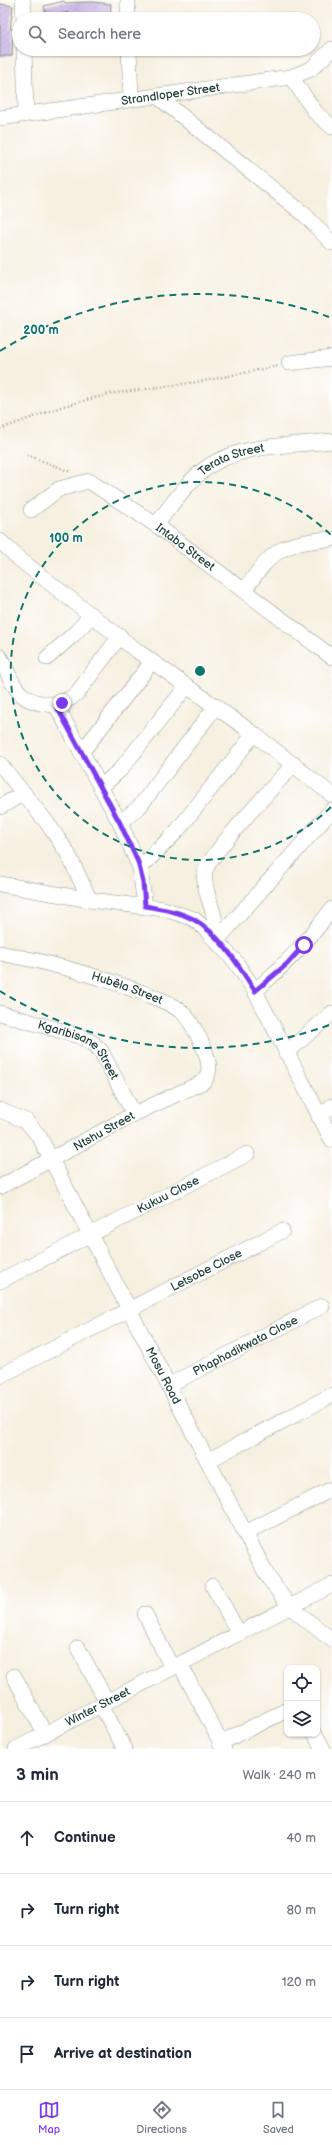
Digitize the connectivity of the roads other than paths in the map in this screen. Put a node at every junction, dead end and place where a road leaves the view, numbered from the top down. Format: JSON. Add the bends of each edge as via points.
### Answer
{"nodes":[{"id":1,"x":23,"y":0,"type":"edge"},
{"id":2,"x":128,"y":0,"type":"edge"},
{"id":3,"x":24,"y":12,"type":"edge"},
{"id":4,"x":128,"y":12,"type":"edge"},
{"id":5,"x":332,"y":49,"type":"edge"},
{"id":6,"x":24,"y":56,"type":"edge"},
{"id":7,"x":129,"y":56,"type":"edge"},
{"id":8,"x":291,"y":77,"type":"junction"},
{"id":9,"x":157,"y":96,"type":"junction"},
{"id":10,"x":131,"y":98,"type":"junction"},
{"id":11,"x":26,"y":114,"type":"junction"},
{"id":12,"x":0,"y":118,"type":"edge"},
{"id":13,"x":332,"y":127,"type":"edge"},
{"id":14,"x":332,"y":243,"type":"edge"},
{"id":15,"x":332,"y":358,"type":"edge"},
{"id":16,"x":289,"y":364,"type":"road end"},
{"id":17,"x":332,"y":441,"type":"edge"},
{"id":18,"x":31,"y":510,"type":"dead end"},
{"id":19,"x":156,"y":525,"type":"junction"},
{"id":20,"x":332,"y":539,"type":"edge"},
{"id":21,"x":0,"y":541,"type":"edge"},
{"id":22,"x":244,"y":591,"type":"junction"},
{"id":23,"x":92,"y":615,"type":"junction"},
{"id":24,"x":120,"y":636,"type":"junction"},
{"id":25,"x":0,"y":657,"type":"edge"},
{"id":26,"x":332,"y":657,"type":"edge"},
{"id":27,"x":47,"y":658,"type":"dead end"},
{"id":28,"x":152,"y":662,"type":"junction"},
{"id":29,"x":187,"y":686,"type":"junction"},
{"id":30,"x":56,"y":705,"type":"junction"},
{"id":31,"x":216,"y":706,"type":"junction"},
{"id":32,"x":254,"y":734,"type":"junction"},
{"id":33,"x":80,"y":753,"type":"junction"},
{"id":34,"x":0,"y":764,"type":"edge"},
{"id":35,"x":294,"y":764,"type":"junction"},
{"id":36,"x":101,"y":787,"type":"junction"},
{"id":37,"x":24,"y":793,"type":"junction"},
{"id":38,"x":332,"y":795,"type":"edge"},
{"id":39,"x":0,"y":807,"type":"edge"},
{"id":40,"x":332,"y":810,"type":"edge"},
{"id":41,"x":120,"y":823,"type":"junction"},
{"id":42,"x":140,"y":868,"type":"junction"},
{"id":43,"x":0,"y":884,"type":"edge"},
{"id":44,"x":90,"y":900,"type":"junction"},
{"id":45,"x":145,"y":906,"type":"junction"},
{"id":46,"x":332,"y":909,"type":"edge"},
{"id":47,"x":216,"y":939,"type":"junction"},
{"id":48,"x":0,"y":953,"type":"edge"},
{"id":49,"x":255,"y":991,"type":"junction"},
{"id":50,"x":0,"y":1013,"type":"edge"},
{"id":51,"x":332,"y":1013,"type":"edge"},
{"id":52,"x":286,"y":1053,"type":"junction"},
{"id":53,"x":208,"y":1077,"type":"joint"},
{"id":54,"x":332,"y":1106,"type":"edge"},
{"id":55,"x":0,"y":1110,"type":"edge"},
{"id":56,"x":134,"y":1114,"type":"junction"},
{"id":57,"x":319,"y":1117,"type":"junction"},
{"id":58,"x":332,"y":1140,"type":"edge"},
{"id":59,"x":247,"y":1154,"type":"dead end"},
{"id":60,"x":52,"y":1160,"type":"junction"},
{"id":61,"x":0,"y":1187,"type":"edge"},
{"id":62,"x":282,"y":1231,"type":"dead end"},
{"id":63,"x":89,"y":1234,"type":"junction"},
{"id":64,"x":0,"y":1281,"type":"edge"},
{"id":65,"x":322,"y":1306,"type":"dead end"},
{"id":66,"x":130,"y":1309,"type":"junction"},
{"id":67,"x":0,"y":1376,"type":"edge"},
{"id":68,"x":169,"y":1385,"type":"junction"},
{"id":69,"x":332,"y":1394,"type":"edge"},
{"id":70,"x":209,"y":1460,"type":"junction"},
{"id":71,"x":332,"y":1489,"type":"edge"},
{"id":72,"x":245,"y":1533,"type":"junction"},
{"id":73,"x":332,"y":1585,"type":"edge"},
{"id":74,"x":213,"y":1586,"type":"dead end"},
{"id":75,"x":289,"y":1606,"type":"junction"},
{"id":76,"x":145,"y":1614,"type":"dead end"},
{"id":77,"x":238,"y":1632,"type":"junction"},
{"id":78,"x":332,"y":1640,"type":"edge"},
{"id":79,"x":78,"y":1648,"type":"dead end"},
{"id":80,"x":176,"y":1666,"type":"junction"},
{"id":81,"x":14,"y":1676,"type":"dead end"},
{"id":82,"x":104,"y":1703,"type":"junction"},
{"id":83,"x":284,"y":1712,"type":"edge"},
{"id":84,"x":45,"y":1734,"type":"junction"},
{"id":85,"x":317,"y":1737,"type":"edge"},
{"id":86,"x":222,"y":1746,"type":"edge"},
{"id":87,"x":25,"y":1747,"type":"edge"},
{"id":88,"x":125,"y":1749,"type":"edge"},
{"id":89,"x":323,"y":1749,"type":"edge"}],
"edges":[{"from":1,"to":3,"type":"street"},
{"from":2,"to":4,"type":"street"},
{"from":5,"to":8,"type":"street","name":"Strandloper Street","via":[[311,69]]},
{"from":6,"to":11,"type":"street"},
{"from":7,"to":10,"type":"street"},
{"from":8,"to":9,"type":"street","name":"Strandloper Street"},
{"from":8,"to":13,"type":"street","via":[[316,113]]},
{"from":9,"to":10,"type":"street","name":"Strandloper Street"},
{"from":9,"to":14,"type":"street","via":[[305,215]]},
{"from":10,"to":11,"type":"street","name":"Strandloper Street"},
{"from":11,"to":12,"type":"street","name":"Strandloper Street"},
{"from":15,"to":16,"type":"street"},
{"from":17,"to":19,"type":"street","name":"Terata Street","via":[[256,449],[216,461],[186,487]]},
{"from":18,"to":19,"type":"street","name":"Intaba Street","via":[[59,489],[89,481]]},
{"from":19,"to":22,"type":"street","name":"Intaba Street"},
{"from":20,"to":22,"type":"street","via":[[295,543],[281,548],[262,565]]},
{"from":21,"to":23,"type":"street"},
{"from":22,"to":26,"type":"street","name":"Intaba Street"},
{"from":23,"to":24,"type":"street"},
{"from":23,"to":27,"type":"street"},
{"from":24,"to":28,"type":"street"},
{"from":24,"to":30,"type":"street","via":[[78,692]]},
{"from":25,"to":30,"type":"street","via":[[22,696],[36,703]]},
{"from":28,"to":29,"type":"street"},
{"from":28,"to":33,"type":"street"},
{"from":29,"to":31,"type":"street"},
{"from":29,"to":36,"type":"street","via":[[123,766]]},
{"from":30,"to":33,"type":"street"},
{"from":31,"to":32,"type":"street"},
{"from":31,"to":41,"type":"street","via":[[140,806]]},
{"from":32,"to":35,"type":"street"},
{"from":32,"to":42,"type":"street","via":[[177,831]]},
{"from":33,"to":36,"type":"street"},
{"from":34,"to":37,"type":"street"},
{"from":35,"to":38,"type":"street"},
{"from":35,"to":47,"type":"street","via":[[207,867],[205,878],[215,919]]},
{"from":36,"to":41,"type":"street"},
{"from":37,"to":39,"type":"street"},
{"from":37,"to":44,"type":"street","via":[[67,852]]},
{"from":40,"to":47,"type":"street"},
{"from":41,"to":42,"type":"street"},
{"from":42,"to":45,"type":"street"},
{"from":43,"to":44,"type":"street"},
{"from":44,"to":45,"type":"street"},
{"from":45,"to":47,"type":"street","via":[[187,917]]},
{"from":46,"to":49,"type":"street","via":[[291,959]]},
{"from":47,"to":49,"type":"street"},
{"from":48,"to":53,"type":"street","name":"Hubêla Street","via":[[92,975],[172,1006],[183,1014],[199,1037],[208,1060]]},
{"from":49,"to":52,"type":"street"},
{"from":50,"to":56,"type":"street","name":"Kgaribisane Street","via":[[82,1037],[93,1043],[101,1051]]},
{"from":51,"to":52,"type":"street"},
{"from":52,"to":57,"type":"street"},
{"from":53,"to":56,"type":"street","name":"Ntshu Street"},
{"from":54,"to":57,"type":"street"},
{"from":55,"to":60,"type":"street","name":"Mosu Road","via":[[30,1124]]},
{"from":56,"to":60,"type":"street","name":"Ntshu Street"},
{"from":57,"to":58,"type":"street"},
{"from":59,"to":63,"type":"street","name":"Kukuu Close"},
{"from":60,"to":61,"type":"street","name":"Ntshu Street"},
{"from":60,"to":63,"type":"street","name":"Mosu Road"},
{"from":62,"to":66,"type":"street","name":"Letsobe Close"},
{"from":63,"to":64,"type":"street","name":"Kukuu Close"},
{"from":63,"to":66,"type":"street","name":"Mosu Road"},
{"from":65,"to":68,"type":"street","name":"Phaphadikwata Close"},
{"from":66,"to":67,"type":"street","name":"Letsobe Close"},
{"from":66,"to":68,"type":"street","name":"Mosu Road"},
{"from":68,"to":70,"type":"street","name":"Mosu Road"},
{"from":69,"to":70,"type":"street"},
{"from":70,"to":72,"type":"street","name":"Mosu Road"},
{"from":71,"to":72,"type":"street"},
{"from":72,"to":75,"type":"street","name":"Mosu Road","via":[[268,1577]]},
{"from":73,"to":75,"type":"street","name":"Winter Street"},
{"from":74,"to":77,"type":"street"},
{"from":75,"to":77,"type":"street","name":"Winter Street"},
{"from":75,"to":78,"type":"street","name":"Mosu Road"},
{"from":76,"to":80,"type":"street"},
{"from":77,"to":80,"type":"street","name":"Winter Street"},
{"from":79,"to":82,"type":"street"},
{"from":80,"to":82,"type":"street","name":"Winter Street"},
{"from":80,"to":86,"type":"street"},
{"from":81,"to":84,"type":"street"},
{"from":82,"to":84,"type":"street","name":"Winter Street"},
{"from":82,"to":88,"type":"street"},
{"from":83,"to":86,"type":"street"},
{"from":84,"to":87,"type":"street","name":"Winter Street"},
{"from":85,"to":89,"type":"street"}]}
